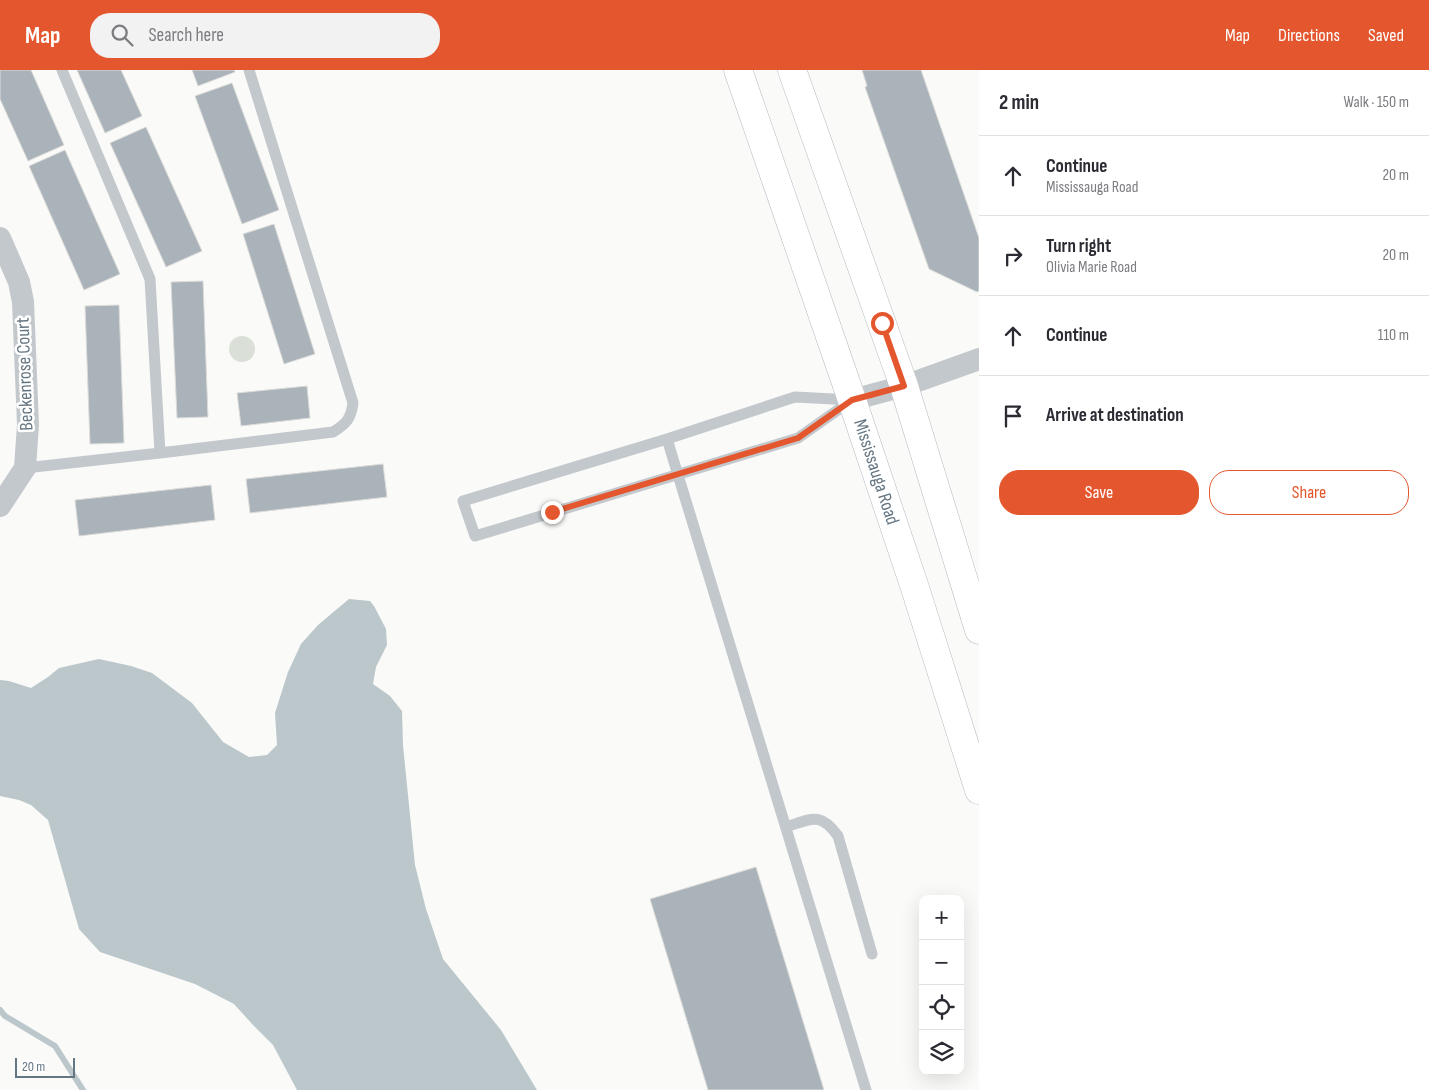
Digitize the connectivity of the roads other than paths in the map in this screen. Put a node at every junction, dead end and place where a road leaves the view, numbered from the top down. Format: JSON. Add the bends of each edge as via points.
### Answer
{"nodes":[{"id":1,"x":62,"y":70,"type":"edge"},
{"id":2,"x":249,"y":70,"type":"edge"},
{"id":3,"x":738,"y":70,"type":"edge"},
{"id":4,"x":792,"y":70,"type":"edge"},
{"id":5,"x":0,"y":238,"type":"edge"},
{"id":6,"x":979,"y":359,"type":"edge"},
{"id":7,"x":904,"y":386,"type":"junction"},
{"id":8,"x":852,"y":400,"type":"junction"},
{"id":9,"x":668,"y":439,"type":"junction"},
{"id":10,"x":160,"y":453,"type":"junction"},
{"id":11,"x":26,"y":468,"type":"junction"},
{"id":12,"x":678,"y":474,"type":"junction"},
{"id":13,"x":0,"y":506,"type":"edge"},
{"id":14,"x":979,"y":630,"type":"edge"},
{"id":15,"x":979,"y":790,"type":"edge"},
{"id":16,"x":786,"y":827,"type":"junction"},
{"id":17,"x":872,"y":954,"type":"dead end"},
{"id":18,"x":866,"y":1090,"type":"edge"}],
"edges":[{"from":1,"to":10,"type":"lane","via":[[150,279]]},
{"from":2,"to":10,"type":"lane","via":[[353,404],[352,413],[344,425],[333,432]]},
{"from":3,"to":8,"type":"main road","name":"Mississauga Road"},
{"from":4,"to":7,"type":"main road"},
{"from":5,"to":11,"type":"street","name":"Beckenrose Court","via":[[19,282],[23,302],[28,425]]},
{"from":6,"to":7,"type":"street"},
{"from":7,"to":8,"type":"street"},
{"from":7,"to":14,"type":"main road"},
{"from":8,"to":9,"type":"lane","via":[[795,397]]},
{"from":8,"to":12,"type":"lane","via":[[798,438]]},
{"from":8,"to":15,"type":"main road","name":"Mississauga Road"},
{"from":9,"to":12,"type":"lane"},
{"from":9,"to":12,"type":"lane","via":[[463,501],[475,536]]},
{"from":10,"to":11,"type":"lane"},
{"from":11,"to":13,"type":"street"},
{"from":12,"to":16,"type":"lane"},
{"from":16,"to":17,"type":"lane","via":[[814,818],[824,821],[838,836]]},
{"from":16,"to":18,"type":"lane"}]}
